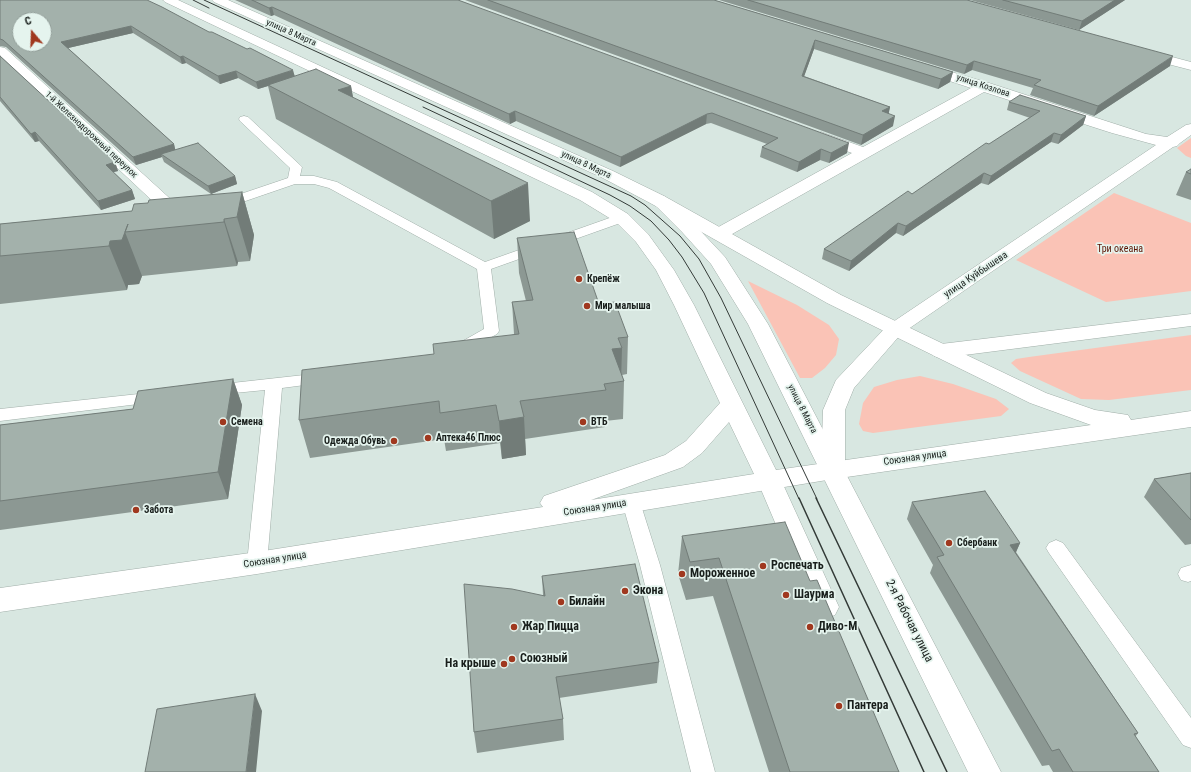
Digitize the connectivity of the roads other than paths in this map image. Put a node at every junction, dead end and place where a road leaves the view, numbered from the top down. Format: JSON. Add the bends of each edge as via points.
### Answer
{"nodes":[{"id":1,"x":169,"y":0,"type":"edge"},
{"id":2,"x":218,"y":0,"type":"edge"},
{"id":3,"x":1131,"y":50,"type":"edge"},
{"id":4,"x":0,"y":51,"type":"edge"},
{"id":5,"x":908,"y":63,"type":"edge"},
{"id":6,"x":1191,"y":66,"type":"edge"},
{"id":7,"x":984,"y":86,"type":"junction"},
{"id":8,"x":244,"y":119,"type":"dead end"},
{"id":9,"x":1191,"y":128,"type":"edge"},
{"id":10,"x":806,"y":131,"type":"edge"},
{"id":11,"x":1172,"y":143,"type":"junction"},
{"id":12,"x":865,"y":153,"type":"junction"},
{"id":13,"x":294,"y":180,"type":"junction"},
{"id":14,"x":658,"y":200,"type":"junction"},
{"id":15,"x":212,"y":208,"type":"edge"},
{"id":16,"x":622,"y":218,"type":"junction"},
{"id":17,"x":180,"y":219,"type":"edge"},
{"id":18,"x":719,"y":234,"type":"junction"},
{"id":19,"x":484,"y":266,"type":"junction"},
{"id":20,"x":1191,"y":320,"type":"edge"},
{"id":21,"x":894,"y":330,"type":"junction"},
{"id":22,"x":941,"y":351,"type":"junction"},
{"id":23,"x":444,"y":357,"type":"edge"},
{"id":24,"x":336,"y":376,"type":"edge"},
{"id":25,"x":274,"y":384,"type":"junction"},
{"id":26,"x":204,"y":392,"type":"edge"},
{"id":27,"x":172,"y":395,"type":"edge"},
{"id":28,"x":732,"y":404,"type":"junction"},
{"id":29,"x":0,"y":415,"type":"edge"},
{"id":30,"x":1191,"y":419,"type":"edge"},
{"id":31,"x":1151,"y":424,"type":"junction"},
{"id":32,"x":833,"y":470,"type":"junction"},
{"id":33,"x":769,"y":480,"type":"junction"},
{"id":34,"x":631,"y":502,"type":"junction"},
{"id":35,"x":424,"y":536,"type":"junction"},
{"id":36,"x":1056,"y":548,"type":"dead end"},
{"id":37,"x":257,"y":563,"type":"junction"},
{"id":38,"x":0,"y":600,"type":"edge"},
{"id":39,"x":833,"y":627,"type":"edge"},
{"id":40,"x":1191,"y":737,"type":"edge"},
{"id":41,"x":703,"y":772,"type":"edge"},
{"id":42,"x":985,"y":772,"type":"edge"}],
"edges":[{"from":1,"to":16,"type":"main road","via":[[586,196]]},
{"from":2,"to":14,"type":"main road","name":"улица 8 Марта","via":[[600,171]]},
{"from":3,"to":6,"type":"main road"},
{"from":4,"to":17,"type":"main road","name":"1-й Железнодорожный переулок"},
{"from":5,"to":7,"type":"main road","name":"улица Козлова"},
{"from":7,"to":11,"type":"main road","name":"улица Козлова","via":[[1117,130]]},
{"from":7,"to":12,"type":"main road"},
{"from":8,"to":13,"type":"lane","via":[[296,167]]},
{"from":9,"to":11,"type":"main road","name":"улица Куйбышева"},
{"from":10,"to":12,"type":"main road"},
{"from":11,"to":21,"type":"main road","name":"улица Куйбышева"},
{"from":12,"to":18,"type":"main road"},
{"from":13,"to":15,"type":"lane"},
{"from":13,"to":19,"type":"lane","via":[[314,180],[333,185]]},
{"from":14,"to":18,"type":"main road"},
{"from":14,"to":32,"type":"main road","name":"улица 8 Марта","via":[[718,261],[740,294]]},
{"from":16,"to":19,"type":"lane"},
{"from":16,"to":28,"type":"main road","via":[[642,238],[665,270]]},
{"from":18,"to":21,"type":"main road"},
{"from":19,"to":23,"type":"lane","via":[[492,331]]},
{"from":20,"to":22,"type":"main road"},
{"from":21,"to":22,"type":"main road"},
{"from":21,"to":32,"type":"main road","name":"улица Куйбышева","via":[[844,385],[834,410]]},
{"from":22,"to":31,"type":"main road","via":[[1073,412],[1093,418]]},
{"from":24,"to":25,"type":"lane"},
{"from":25,"to":26,"type":"lane"},
{"from":25,"to":37,"type":"lane"},
{"from":27,"to":29,"type":"lane"},
{"from":28,"to":33,"type":"main road"},
{"from":28,"to":35,"type":"main road","via":[[694,447],[674,461],[565,500]]},
{"from":30,"to":31,"type":"main road","name":"Союзная улица"},
{"from":31,"to":32,"type":"main road","name":"Союзная улица"},
{"from":32,"to":33,"type":"main road","name":"Союзная улица"},
{"from":32,"to":42,"type":"main road","name":"2-я Рабочая улица"},
{"from":33,"to":34,"type":"main road","name":"Союзная улица"},
{"from":33,"to":39,"type":"main road"},
{"from":34,"to":35,"type":"main road","name":"Союзная улица"},
{"from":34,"to":41,"type":"lane","via":[[650,564]]},
{"from":35,"to":37,"type":"main road","name":"Союзная улица"},
{"from":36,"to":40,"type":"lane"},
{"from":37,"to":38,"type":"main road","name":"Союзная улица"}]}
